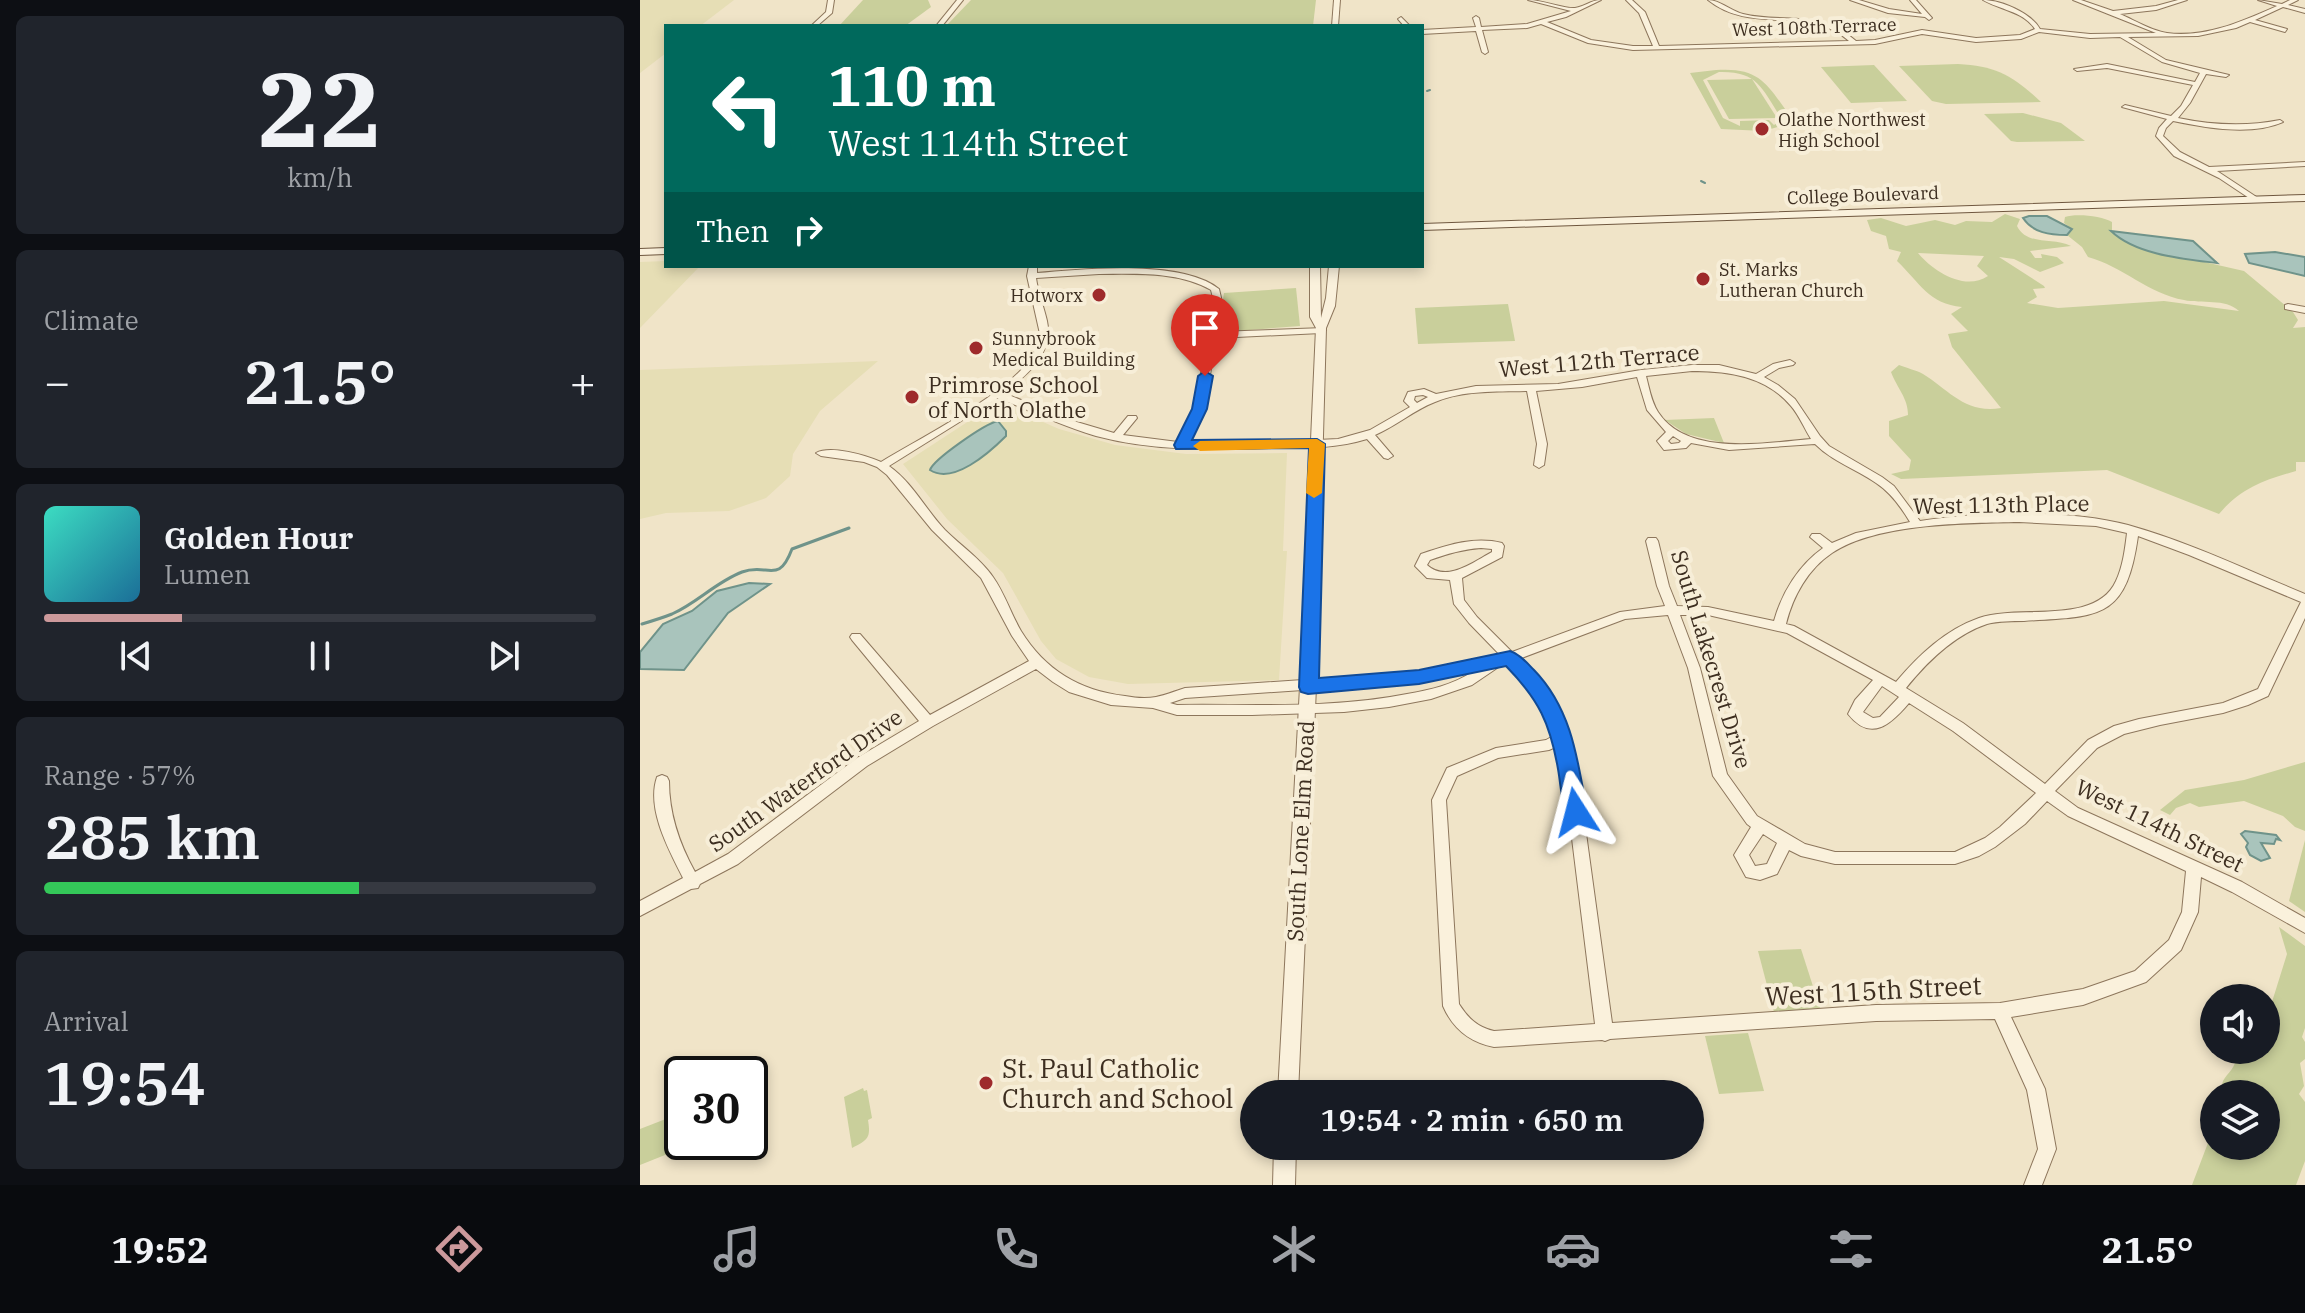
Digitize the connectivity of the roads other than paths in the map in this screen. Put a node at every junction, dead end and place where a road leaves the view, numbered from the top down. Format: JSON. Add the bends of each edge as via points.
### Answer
{"nodes":[{"id":1,"x":831,"y":0,"type":"edge"},
{"id":2,"x":960,"y":0,"type":"edge"},
{"id":3,"x":1337,"y":0,"type":"edge"},
{"id":4,"x":1531,"y":0,"type":"edge"},
{"id":5,"x":1598,"y":0,"type":"edge"},
{"id":6,"x":1629,"y":0,"type":"edge"},
{"id":7,"x":1711,"y":0,"type":"edge"},
{"id":8,"x":1853,"y":0,"type":"edge"},
{"id":9,"x":1913,"y":0,"type":"edge"},
{"id":10,"x":1986,"y":0,"type":"edge"},
{"id":11,"x":2076,"y":0,"type":"edge"},
{"id":12,"x":2153,"y":0,"type":"edge"},
{"id":13,"x":2184,"y":0,"type":"edge"},
{"id":14,"x":2261,"y":0,"type":"edge"},
{"id":15,"x":2295,"y":0,"type":"edge"},
{"id":16,"x":2171,"y":5,"type":"junction"},
{"id":17,"x":2282,"y":5,"type":"junction"},
{"id":18,"x":1576,"y":10,"type":"junction"},
{"id":19,"x":2305,"y":11,"type":"edge"},
{"id":20,"x":2113,"y":13,"type":"junction"},
{"id":21,"x":1928,"y":16,"type":"junction"},
{"id":22,"x":1476,"y":18,"type":"dead end"},
{"id":23,"x":1401,"y":19,"type":"dead end"},
{"id":24,"x":2248,"y":20,"type":"junction"},
{"id":25,"x":1543,"y":23,"type":"junction"},
{"id":26,"x":816,"y":24,"type":"edge"},
{"id":27,"x":941,"y":24,"type":"edge"},
{"id":28,"x":1335,"y":24,"type":"edge"},
{"id":29,"x":1405,"y":24,"type":"edge"},
{"id":30,"x":1482,"y":30,"type":"junction"},
{"id":31,"x":2038,"y":30,"type":"junction"},
{"id":32,"x":2285,"y":30,"type":"dead end"},
{"id":33,"x":1424,"y":32,"type":"edge"},
{"id":34,"x":1922,"y":32,"type":"junction"},
{"id":35,"x":2164,"y":34,"type":"junction"},
{"id":36,"x":2122,"y":36,"type":"junction"},
{"id":37,"x":1584,"y":40,"type":"junction"},
{"id":38,"x":1855,"y":43,"type":"junction"},
{"id":39,"x":1575,"y":44,"type":"dead end"},
{"id":40,"x":1657,"y":48,"type":"junction"},
{"id":41,"x":1485,"y":52,"type":"dead end"},
{"id":42,"x":2077,"y":69,"type":"dead end"},
{"id":43,"x":2204,"y":72,"type":"junction"},
{"id":44,"x":2226,"y":75,"type":"dead end"},
{"id":45,"x":2196,"y":84,"type":"junction"},
{"id":46,"x":2125,"y":107,"type":"dead end"},
{"id":47,"x":2173,"y":118,"type":"junction"},
{"id":48,"x":2280,"y":122,"type":"dead end"},
{"id":49,"x":2305,"y":164,"type":"edge"},
{"id":50,"x":2208,"y":169,"type":"junction"},
{"id":51,"x":2305,"y":192,"type":"edge"},
{"id":52,"x":2251,"y":197,"type":"junction"},
{"id":53,"x":2305,"y":198,"type":"edge"},
{"id":54,"x":1424,"y":219,"type":"edge"},
{"id":55,"x":1424,"y":227,"type":"edge"},
{"id":56,"x":640,"y":244,"type":"edge"},
{"id":57,"x":664,"y":244,"type":"edge"},
{"id":58,"x":664,"y":251,"type":"edge"},
{"id":59,"x":640,"y":252,"type":"edge"},
{"id":60,"x":1315,"y":268,"type":"edge"},
{"id":61,"x":1334,"y":268,"type":"edge"},
{"id":62,"x":1132,"y":269,"type":"edge"},
{"id":63,"x":1032,"y":271,"type":"edge"},
{"id":64,"x":2288,"y":307,"type":"dead end"},
{"id":65,"x":2305,"y":310,"type":"edge"},
{"id":66,"x":1321,"y":329,"type":"junction"},
{"id":67,"x":1213,"y":335,"type":"junction"},
{"id":68,"x":1790,"y":363,"type":"dead end"},
{"id":69,"x":1641,"y":373,"type":"junction"},
{"id":70,"x":1757,"y":377,"type":"junction"},
{"id":71,"x":1531,"y":389,"type":"junction"},
{"id":72,"x":997,"y":394,"type":"junction"},
{"id":73,"x":1132,"y":418,"type":"dead end"},
{"id":74,"x":1117,"y":436,"type":"junction"},
{"id":75,"x":1370,"y":436,"type":"junction"},
{"id":76,"x":1817,"y":441,"type":"junction"},
{"id":77,"x":1317,"y":444,"type":"junction"},
{"id":78,"x":1182,"y":445,"type":"junction"},
{"id":79,"x":821,"y":453,"type":"dead end"},
{"id":80,"x":1388,"y":456,"type":"dead end"},
{"id":81,"x":883,"y":465,"type":"junction"},
{"id":82,"x":1539,"y":465,"type":"dead end"},
{"id":83,"x":1917,"y":524,"type":"junction"},
{"id":84,"x":2133,"y":531,"type":"junction"},
{"id":85,"x":1816,"y":537,"type":"dead end"},
{"id":86,"x":1652,"y":541,"type":"dead end"},
{"id":87,"x":1831,"y":548,"type":"junction"},
{"id":88,"x":1456,"y":576,"type":"junction"},
{"id":89,"x":2305,"y":599,"type":"edge"},
{"id":90,"x":2305,"y":605,"type":"edge"},
{"id":91,"x":1672,"y":610,"type":"junction"},
{"id":92,"x":1779,"y":627,"type":"junction"},
{"id":93,"x":856,"y":637,"type":"dead end"},
{"id":94,"x":1510,"y":658,"type":"junction"},
{"id":95,"x":1036,"y":663,"type":"junction"},
{"id":96,"x":1495,"y":663,"type":"junction"},
{"id":97,"x":1881,"y":679,"type":"junction"},
{"id":98,"x":1308,"y":687,"type":"junction"},
{"id":99,"x":1902,"y":692,"type":"junction"},
{"id":100,"x":1153,"y":703,"type":"junction"},
{"id":101,"x":1307,"y":708,"type":"junction"},
{"id":102,"x":928,"y":722,"type":"junction"},
{"id":103,"x":1563,"y":737,"type":"junction"},
{"id":104,"x":662,"y":781,"type":"dead end"},
{"id":105,"x":2042,"y":795,"type":"junction"},
{"id":106,"x":1760,"y":826,"type":"junction"},
{"id":107,"x":1785,"y":842,"type":"junction"},
{"id":108,"x":2194,"y":866,"type":"junction"},
{"id":109,"x":693,"y":883,"type":"junction"},
{"id":110,"x":640,"y":909,"type":"edge"},
{"id":111,"x":2305,"y":926,"type":"edge"},
{"id":112,"x":2000,"y":1011,"type":"junction"},
{"id":113,"x":1605,"y":1033,"type":"junction"},
{"id":114,"x":1289,"y":1080,"type":"edge"},
{"id":115,"x":1285,"y":1160,"type":"edge"},
{"id":116,"x":1284,"y":1185,"type":"edge"},
{"id":117,"x":2033,"y":1185,"type":"edge"}],
"edges":[{"from":1,"to":26,"type":"street","via":[[829,13]]},
{"from":2,"to":27,"type":"street"},
{"from":3,"to":28,"type":"street"},
{"from":4,"to":18,"type":"street"},
{"from":5,"to":18,"type":"street"},
{"from":6,"to":40,"type":"street","via":[[1642,12]]},
{"from":7,"to":38,"type":"street","via":[[1737,16],[1823,25],[1849,35]]},
{"from":8,"to":21,"type":"street"},
{"from":9,"to":21,"type":"street"},
{"from":10,"to":31,"type":"street","via":[[2030,19]]},
{"from":11,"to":20,"type":"street"},
{"from":12,"to":16,"type":"street"},
{"from":13,"to":16,"type":"street"},
{"from":14,"to":17,"type":"street"},
{"from":15,"to":17,"type":"street","name":"West 108th Terrace"},
{"from":16,"to":20,"type":"street"},
{"from":17,"to":19,"type":"street"},
{"from":17,"to":24,"type":"street","name":"West 108th Terrace"},
{"from":18,"to":25,"type":"street"},
{"from":20,"to":35,"type":"street"},
{"from":21,"to":34,"type":"street"},
{"from":22,"to":30,"type":"street"},
{"from":23,"to":29,"type":"street"},
{"from":24,"to":32,"type":"street"},
{"from":24,"to":35,"type":"street","name":"West 108th Terrace","via":[[2214,33]]},
{"from":25,"to":30,"type":"street"},
{"from":25,"to":37,"type":"street","name":"West 108th Terrace"},
{"from":30,"to":33,"type":"street"},
{"from":30,"to":41,"type":"street"},
{"from":31,"to":34,"type":"street","name":"West 108th Terrace","via":[[2019,38],[1977,40]]},
{"from":31,"to":36,"type":"street","name":"West 108th Terrace"},
{"from":34,"to":38,"type":"street","name":"West 108th Terrace"},
{"from":35,"to":36,"type":"street","name":"West 108th Terrace"},
{"from":36,"to":43,"type":"street","via":[[2164,61]]},
{"from":37,"to":39,"type":"street"},
{"from":37,"to":40,"type":"street","name":"West 108th Terrace"},
{"from":38,"to":40,"type":"street","name":"West 108th Terrace"},
{"from":42,"to":45,"type":"street","via":[[2107,66]]},
{"from":43,"to":44,"type":"street"},
{"from":43,"to":45,"type":"street"},
{"from":45,"to":47,"type":"street"},
{"from":46,"to":47,"type":"street"},
{"from":47,"to":48,"type":"street","via":[[2218,127]]},
{"from":47,"to":50,"type":"street","via":[[2160,130],[2163,142]]},
{"from":49,"to":50,"type":"street"},
{"from":50,"to":52,"type":"street"},
{"from":51,"to":52,"type":"main road","name":"College Boulevard"},
{"from":52,"to":53,"type":"main road","name":"College Boulevard"},
{"from":52,"to":54,"type":"main road","name":"College Boulevard"},
{"from":52,"to":55,"type":"main road","name":"College Boulevard"},
{"from":56,"to":57,"type":"main road"},
{"from":58,"to":59,"type":"main road"},
{"from":60,"to":66,"type":"street","name":"South Lone Elm Road","via":[[1315,317]]},
{"from":61,"to":66,"type":"street","name":"South Lone Elm Road"},
{"from":62,"to":63,"type":"street"},
{"from":62,"to":67,"type":"street","via":[[1210,284],[1219,295]]},
{"from":63,"to":72,"type":"street","via":[[1043,348],[1027,371]]},
{"from":64,"to":65,"type":"street"},
{"from":66,"to":67,"type":"street"},
{"from":66,"to":77,"type":"street","name":"South Lone Elm Road"},
{"from":67,"to":78,"type":"street","via":[[1200,409]]},
{"from":68,"to":70,"type":"street"},
{"from":69,"to":70,"type":"street","name":"West 112th Terrace","via":[[1705,368]]},
{"from":69,"to":71,"type":"street","name":"West 112th Terrace"},
{"from":69,"to":76,"type":"street","via":[[1651,411],[1672,432],[1662,441],[1668,448],[1688,440],[1734,447]]},
{"from":70,"to":76,"type":"street","via":[[1796,405]]},
{"from":71,"to":75,"type":"street","name":"West 112th Terrace","via":[[1460,391],[1437,398],[1411,394],[1409,401],[1416,408]]},
{"from":71,"to":82,"type":"street","via":[[1542,444]]},
{"from":72,"to":74,"type":"street","via":[[1076,426]]},
{"from":72,"to":81,"type":"street"},
{"from":73,"to":74,"type":"street"},
{"from":74,"to":78,"type":"street"},
{"from":75,"to":77,"type":"street"},
{"from":75,"to":80,"type":"street"},
{"from":76,"to":83,"type":"street","via":[[1894,492]]},
{"from":77,"to":78,"type":"street"},
{"from":77,"to":98,"type":"street","name":"South Lone Elm Road"},
{"from":79,"to":81,"type":"street"},
{"from":81,"to":95,"type":"street","via":[[935,527],[980,569]]},
{"from":83,"to":84,"type":"street","name":"West 113th Place","via":[[2060,519]]},
{"from":83,"to":87,"type":"street","name":"West 113th Place","via":[[1866,533]]},
{"from":84,"to":89,"type":"street","name":"West 113th Place"},
{"from":84,"to":99,"type":"street","via":[[2119,594],[2110,601],[2082,611],[1986,620],[1955,633],[1936,645]]},
{"from":85,"to":87,"type":"street"},
{"from":86,"to":91,"type":"street","name":"South Lakecrest Drive"},
{"from":87,"to":92,"type":"street","name":"West 113th Place","via":[[1803,573]]},
{"from":88,"to":88,"type":"street","via":[[1492,559],[1498,546],[1487,543],[1439,552],[1425,557],[1421,566],[1431,575]]},
{"from":88,"to":94,"type":"street","via":[[1458,601]]},
{"from":90,"to":105,"type":"street","name":"South Lakecrest Drive","via":[[2263,692],[2224,708],[2121,728],[2095,741]]},
{"from":91,"to":92,"type":"street","name":"West 114th Street","via":[[1708,611]]},
{"from":91,"to":94,"type":"street","name":"West 114th Street","via":[[1624,615]]},
{"from":91,"to":106,"type":"street","name":"South Lakecrest Drive","via":[[1694,668],[1720,776]]},
{"from":92,"to":97,"type":"street","name":"West 114th Street"},
{"from":93,"to":102,"type":"street"},
{"from":94,"to":96,"type":"street","name":"West 114th Street"},
{"from":94,"to":103,"type":"street","via":[[1551,707]]},
{"from":95,"to":100,"type":"street","name":"West 114th Street","via":[[1083,693]]},
{"from":95,"to":102,"type":"street","name":"South Waterford Drive"},
{"from":96,"to":98,"type":"street","name":"West 114th Street","via":[[1419,677]]},
{"from":96,"to":101,"type":"street","name":"West 114th Street","via":[[1468,681],[1412,698]]},
{"from":97,"to":99,"type":"street","name":"West 114th Street"},
{"from":97,"to":99,"type":"street","via":[[1855,714],[1865,723],[1888,719]]},
{"from":98,"to":100,"type":"street","name":"West 114th Street","via":[[1185,693]]},
{"from":98,"to":101,"type":"street","name":"South Lone Elm Road"},
{"from":99,"to":105,"type":"street","name":"West 114th Street","via":[[1958,727]]},
{"from":100,"to":101,"type":"street","name":"West 114th Street","via":[[1177,710]]},
{"from":101,"to":114,"type":"street","name":"South Lone Elm Road"},
{"from":102,"to":109,"type":"street","name":"South Waterford Drive","via":[[862,762]]},
{"from":103,"to":113,"type":"street"},
{"from":103,"to":113,"type":"street","name":"West 115th Street","via":[[1549,745],[1496,753],[1452,772],[1439,800],[1451,1006],[1476,1036]]},
{"from":104,"to":109,"type":"street","via":[[661,805],[672,843]]},
{"from":105,"to":107,"type":"street","name":"South Lakecrest Drive","via":[[1991,843],[1955,858],[1858,861]]},
{"from":105,"to":108,"type":"street","name":"West 114th Street"},
{"from":106,"to":107,"type":"street","name":"South Lakecrest Drive"},
{"from":106,"to":107,"type":"street","via":[[1741,855],[1751,872],[1772,869]]},
{"from":108,"to":111,"type":"street","name":"West 114th Street"},
{"from":108,"to":112,"type":"street","name":"West 115th Street","via":[[2190,912],[2175,945],[2140,977],[2083,997]]},
{"from":109,"to":110,"type":"street","name":"South Waterford Drive"},
{"from":112,"to":113,"type":"street","name":"West 115th Street","via":[[1876,1013]]},
{"from":112,"to":117,"type":"street","via":[[2036,1089],[2047,1149]]},
{"from":115,"to":116,"type":"street"}]}
